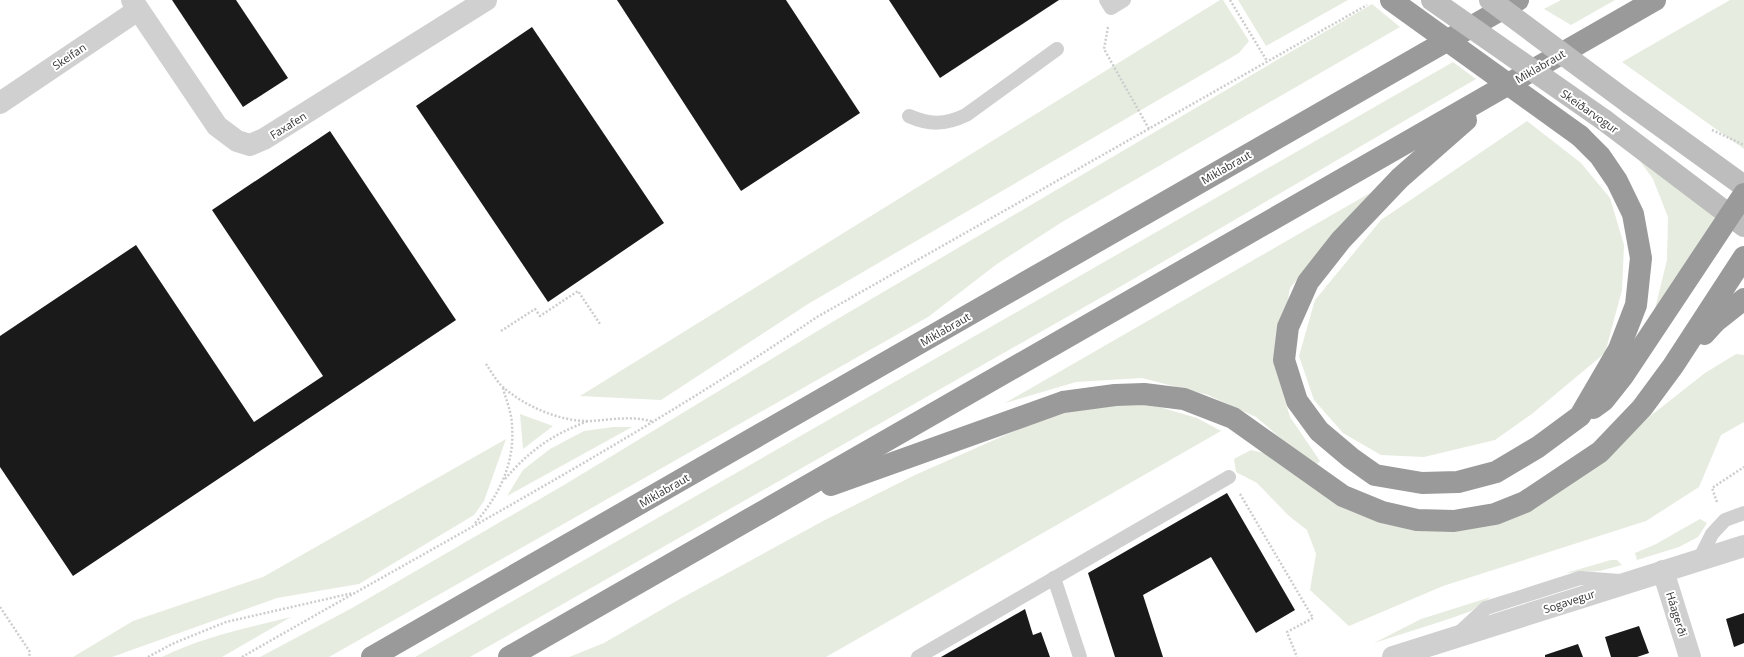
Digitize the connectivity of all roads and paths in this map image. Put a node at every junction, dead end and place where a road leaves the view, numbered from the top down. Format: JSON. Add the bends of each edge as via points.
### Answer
{"nodes":[{"id":1,"x":486,"y":0,"type":"edge"},
{"id":2,"x":1124,"y":0,"type":"edge"},
{"id":3,"x":1230,"y":0,"type":"edge"},
{"id":4,"x":1432,"y":0,"type":"edge"},
{"id":5,"x":1489,"y":0,"type":"edge"},
{"id":6,"x":1518,"y":0,"type":"edge"},
{"id":7,"x":1655,"y":0,"type":"edge"},
{"id":8,"x":1381,"y":1,"type":"edge"},
{"id":9,"x":1108,"y":4,"type":"edge"},
{"id":10,"x":135,"y":5,"type":"edge"},
{"id":11,"x":1057,"y":49,"type":"dead end"},
{"id":12,"x":1267,"y":61,"type":"junction"},
{"id":13,"x":1405,"y":64,"type":"junction"},
{"id":14,"x":1497,"y":91,"type":"junction"},
{"id":15,"x":0,"y":103,"type":"edge"},
{"id":16,"x":909,"y":116,"type":"dead end"},
{"id":17,"x":1149,"y":129,"type":"junction"},
{"id":18,"x":1744,"y":186,"type":"edge"},
{"id":19,"x":1744,"y":194,"type":"edge"},
{"id":20,"x":1737,"y":220,"type":"edge"},
{"id":21,"x":1744,"y":257,"type":"edge"},
{"id":22,"x":1744,"y":299,"type":"edge"},
{"id":23,"x":600,"y":324,"type":"dead end"},
{"id":24,"x":501,"y":331,"type":"dead end"},
{"id":25,"x":486,"y":364,"type":"dead end"},
{"id":26,"x":1673,"y":366,"type":"junction"},
{"id":27,"x":502,"y":386,"type":"junction"},
{"id":28,"x":1580,"y":416,"type":"junction"},
{"id":29,"x":589,"y":421,"type":"junction"},
{"id":30,"x":654,"y":422,"type":"junction"},
{"id":31,"x":1744,"y":467,"type":"edge"},
{"id":32,"x":504,"y":481,"type":"junction"},
{"id":33,"x":1233,"y":483,"type":"joint"},
{"id":34,"x":776,"y":505,"type":"junction"},
{"id":35,"x":1719,"y":508,"type":"dead end"},
{"id":36,"x":1744,"y":514,"type":"edge"},
{"id":37,"x":474,"y":525,"type":"junction"},
{"id":38,"x":1744,"y":546,"type":"edge"},
{"id":39,"x":1699,"y":560,"type":"junction"},
{"id":40,"x":1664,"y":571,"type":"junction"},
{"id":41,"x":1054,"y":578,"type":"junction"},
{"id":42,"x":355,"y":592,"type":"junction"},
{"id":43,"x":0,"y":607,"type":"edge"},
{"id":44,"x":29,"y":657,"type":"edge"},
{"id":45,"x":148,"y":657,"type":"edge"},
{"id":46,"x":242,"y":657,"type":"edge"},
{"id":47,"x":372,"y":657,"type":"edge"},
{"id":48,"x":509,"y":657,"type":"edge"},
{"id":49,"x":918,"y":657,"type":"edge"},
{"id":50,"x":1080,"y":657,"type":"edge"},
{"id":51,"x":1297,"y":657,"type":"edge"},
{"id":52,"x":1393,"y":657,"type":"edge"},
{"id":53,"x":1690,"y":657,"type":"edge"}],
"edges":[{"from":1,"to":10,"type":"street","name":"Faxafen","via":[[278,131],[250,145],[237,141],[217,126]]},
{"from":2,"to":9,"type":"lane"},
{"from":3,"to":12,"type":"path"},
{"from":4,"to":20,"type":"main road","name":"Skeiðarvogur","bridge":true,"via":[[1604,120]]},
{"from":5,"to":13,"type":"highway"},
{"from":5,"to":18,"type":"main road","bridge":true},
{"from":6,"to":13,"type":"highway","name":"Miklabraut"},
{"from":7,"to":14,"type":"highway","name":"Miklabraut"},
{"from":8,"to":12,"type":"path"},
{"from":8,"to":28,"type":"highway","bridge":true,"via":[[1580,136],[1600,156],[1617,181],[1633,214],[1641,258],[1636,305],[1619,349]]},
{"from":9,"to":17,"type":"path","via":[[1104,49]]},
{"from":10,"to":15,"type":"street","name":"Skeifan"},
{"from":11,"to":16,"type":"lane","via":[[966,115],[955,120],[931,124]]},
{"from":12,"to":17,"type":"path"},
{"from":13,"to":47,"type":"highway","name":"Miklabraut"},
{"from":14,"to":28,"type":"highway","via":[[1400,178],[1341,240],[1308,282],[1288,327],[1284,360],[1297,401],[1319,431],[1375,475],[1422,483],[1458,482],[1496,472],[1538,447]]},
{"from":14,"to":34,"type":"highway","name":"Miklabraut"},
{"from":17,"to":30,"type":"path","via":[[818,318],[740,370]]},
{"from":19,"to":20,"type":"highway"},
{"from":20,"to":28,"type":"highway","via":[[1604,400]]},
{"from":21,"to":26,"type":"highway"},
{"from":22,"to":26,"type":"highway","via":[[1715,322]]},
{"from":23,"to":24,"type":"path","via":[[578,291],[540,316],[535,309]]},
{"from":25,"to":27,"type":"path"},
{"from":26,"to":34,"type":"highway","via":[[1642,408],[1600,452],[1525,502],[1495,514],[1454,521],[1418,520],[1382,512],[1343,496],[1233,418],[1184,400],[1144,394],[1063,402]]},
{"from":27,"to":29,"type":"path","via":[[536,408],[560,418]]},
{"from":27,"to":32,"type":"path","via":[[512,426],[511,451]]},
{"from":29,"to":30,"type":"path","via":[[626,418]]},
{"from":29,"to":32,"type":"path","via":[[543,442],[529,453]]},
{"from":30,"to":37,"type":"path"},
{"from":31,"to":35,"type":"path","via":[[1712,488]]},
{"from":32,"to":37,"type":"path","via":[[488,509]]},
{"from":33,"to":41,"type":"lane"},
{"from":33,"to":51,"type":"path","via":[[1313,618],[1287,632]]},
{"from":34,"to":48,"type":"highway","name":"Miklabraut"},
{"from":36,"to":39,"type":"lane","via":[[1725,520],[1712,534]]},
{"from":37,"to":42,"type":"path"},
{"from":38,"to":39,"type":"street","name":"Sogavegur"},
{"from":39,"to":40,"type":"street","name":"Sogavegur"},
{"from":40,"to":52,"type":"street","name":"Sogavegur"},
{"from":40,"to":53,"type":"street","name":"Háagerði"},
{"from":41,"to":49,"type":"lane"},
{"from":41,"to":50,"type":"lane"},
{"from":42,"to":45,"type":"path","via":[[226,622],[172,644]]},
{"from":42,"to":46,"type":"path"},
{"from":43,"to":44,"type":"path","via":[[30,652]]}]}
